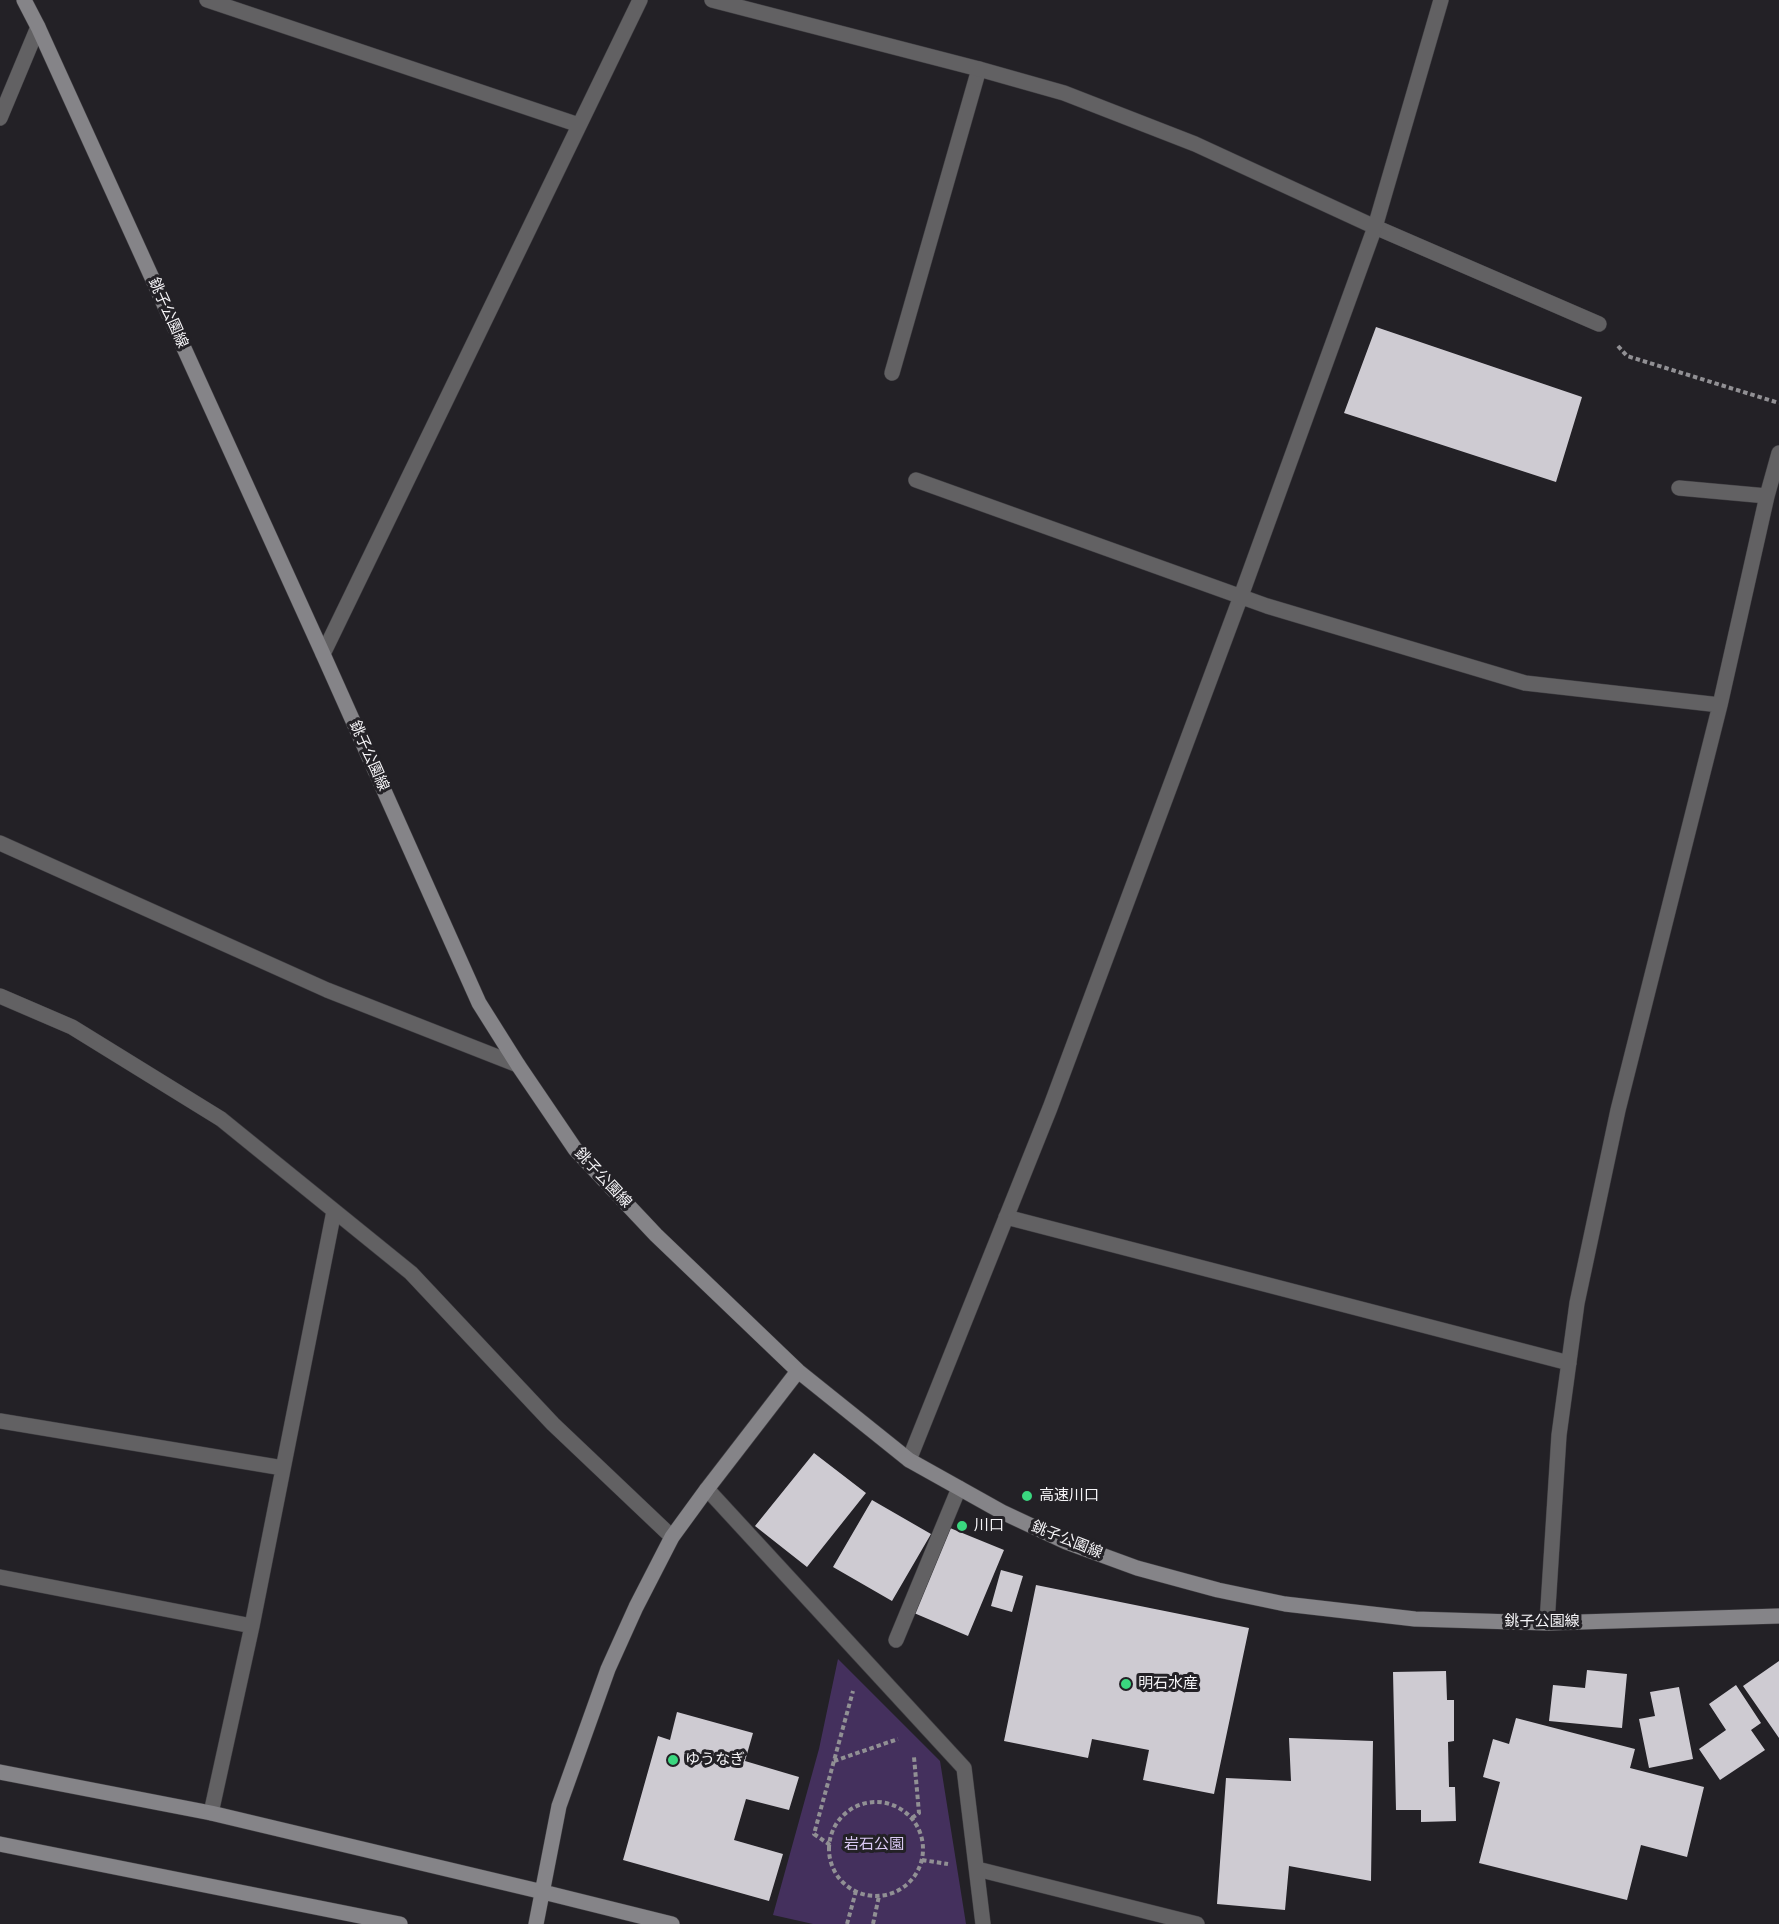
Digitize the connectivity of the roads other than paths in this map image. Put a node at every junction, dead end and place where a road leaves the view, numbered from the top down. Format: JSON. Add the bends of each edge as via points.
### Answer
{"nodes":[{"id":1,"x":24,"y":0,"type":"edge"},
{"id":2,"x":207,"y":0,"type":"edge"},
{"id":3,"x":640,"y":0,"type":"edge"},
{"id":4,"x":712,"y":0,"type":"edge"},
{"id":5,"x":1441,"y":0,"type":"edge"},
{"id":6,"x":38,"y":27,"type":"junction"},
{"id":7,"x":979,"y":69,"type":"junction"},
{"id":8,"x":0,"y":118,"type":"edge"},
{"id":9,"x":579,"y":125,"type":"junction"},
{"id":10,"x":1375,"y":227,"type":"junction"},
{"id":11,"x":1599,"y":324,"type":"road end"},
{"id":12,"x":892,"y":373,"type":"dead end"},
{"id":13,"x":1779,"y":453,"type":"edge"},
{"id":14,"x":916,"y":480,"type":"dead end"},
{"id":15,"x":1679,"y":488,"type":"dead end"},
{"id":16,"x":1767,"y":496,"type":"junction"},
{"id":17,"x":1241,"y":596,"type":"junction"},
{"id":18,"x":323,"y":654,"type":"junction"},
{"id":19,"x":1720,"y":705,"type":"junction"},
{"id":20,"x":0,"y":843,"type":"edge"},
{"id":21,"x":0,"y":996,"type":"edge"},
{"id":22,"x":518,"y":1065,"type":"junction"},
{"id":23,"x":334,"y":1211,"type":"junction"},
{"id":24,"x":1006,"y":1217,"type":"junction"},
{"id":25,"x":1569,"y":1363,"type":"junction"},
{"id":26,"x":798,"y":1371,"type":"junction"},
{"id":27,"x":0,"y":1421,"type":"edge"},
{"id":28,"x":909,"y":1460,"type":"junction"},
{"id":29,"x":283,"y":1468,"type":"junction"},
{"id":30,"x":959,"y":1488,"type":"junction"},
{"id":31,"x":706,"y":1489,"type":"junction"},
{"id":32,"x":672,"y":1537,"type":"junction"},
{"id":33,"x":0,"y":1577,"type":"edge"},
{"id":34,"x":1779,"y":1616,"type":"edge"},
{"id":35,"x":1547,"y":1623,"type":"junction"},
{"id":36,"x":252,"y":1626,"type":"junction"},
{"id":37,"x":896,"y":1640,"type":"dead end"},
{"id":38,"x":0,"y":1772,"type":"edge"},
{"id":39,"x":211,"y":1813,"type":"junction"},
{"id":40,"x":0,"y":1844,"type":"edge"},
{"id":41,"x":977,"y":1869,"type":"junction"},
{"id":42,"x":543,"y":1892,"type":"junction"},
{"id":43,"x":400,"y":1924,"type":"edge"},
{"id":44,"x":536,"y":1924,"type":"edge"},
{"id":45,"x":672,"y":1924,"type":"edge"},
{"id":46,"x":983,"y":1924,"type":"edge"},
{"id":47,"x":1197,"y":1924,"type":"edge"}],
"edges":[{"from":1,"to":6,"type":"main road","name":"銚子公園線"},
{"from":2,"to":9,"type":"street"},
{"from":3,"to":9,"type":"street"},
{"from":4,"to":7,"type":"street"},
{"from":5,"to":10,"type":"street"},
{"from":6,"to":8,"type":"street"},
{"from":6,"to":18,"type":"main road","name":"銚子公園線"},
{"from":7,"to":10,"type":"street","via":[[1064,93],[1195,144]]},
{"from":7,"to":12,"type":"street"},
{"from":9,"to":18,"type":"street"},
{"from":10,"to":11,"type":"street"},
{"from":10,"to":17,"type":"street"},
{"from":13,"to":16,"type":"street"},
{"from":14,"to":17,"type":"street"},
{"from":15,"to":16,"type":"street"},
{"from":16,"to":19,"type":"street"},
{"from":17,"to":19,"type":"street","via":[[1526,683]]},
{"from":17,"to":24,"type":"street"},
{"from":18,"to":22,"type":"main road","name":"銚子公園線","via":[[478,1003]]},
{"from":19,"to":25,"type":"street","via":[[1618,1110],[1577,1303]]},
{"from":20,"to":22,"type":"street","via":[[327,990]]},
{"from":21,"to":23,"type":"street","via":[[72,1027],[221,1119]]},
{"from":22,"to":26,"type":"main road","name":"銚子公園線","via":[[575,1149],[656,1235]]},
{"from":23,"to":29,"type":"street"},
{"from":23,"to":32,"type":"street","via":[[411,1273],[554,1424]]},
{"from":24,"to":25,"type":"street"},
{"from":24,"to":28,"type":"street"},
{"from":25,"to":35,"type":"street","via":[[1559,1435]]},
{"from":26,"to":28,"type":"main road","name":"銚子公園線"},
{"from":26,"to":31,"type":"main road"},
{"from":27,"to":29,"type":"street"},
{"from":28,"to":30,"type":"main road","name":"銚子公園線"},
{"from":29,"to":36,"type":"street"},
{"from":30,"to":35,"type":"main road","name":"銚子公園線","via":[[1066,1542],[1137,1568],[1218,1590],[1285,1604],[1415,1619]]},
{"from":30,"to":37,"type":"street"},
{"from":31,"to":32,"type":"main road"},
{"from":31,"to":41,"type":"street","via":[[964,1768]]},
{"from":32,"to":42,"type":"main road","via":[[612,1659],[587,1726],[559,1806]]},
{"from":33,"to":36,"type":"street"},
{"from":34,"to":35,"type":"main road","name":"銚子公園線"},
{"from":36,"to":39,"type":"street"},
{"from":38,"to":39,"type":"main road"},
{"from":39,"to":42,"type":"main road"},
{"from":40,"to":43,"type":"main road"},
{"from":41,"to":46,"type":"street"},
{"from":41,"to":47,"type":"street"},
{"from":42,"to":44,"type":"main road"},
{"from":42,"to":45,"type":"main road"}]}
